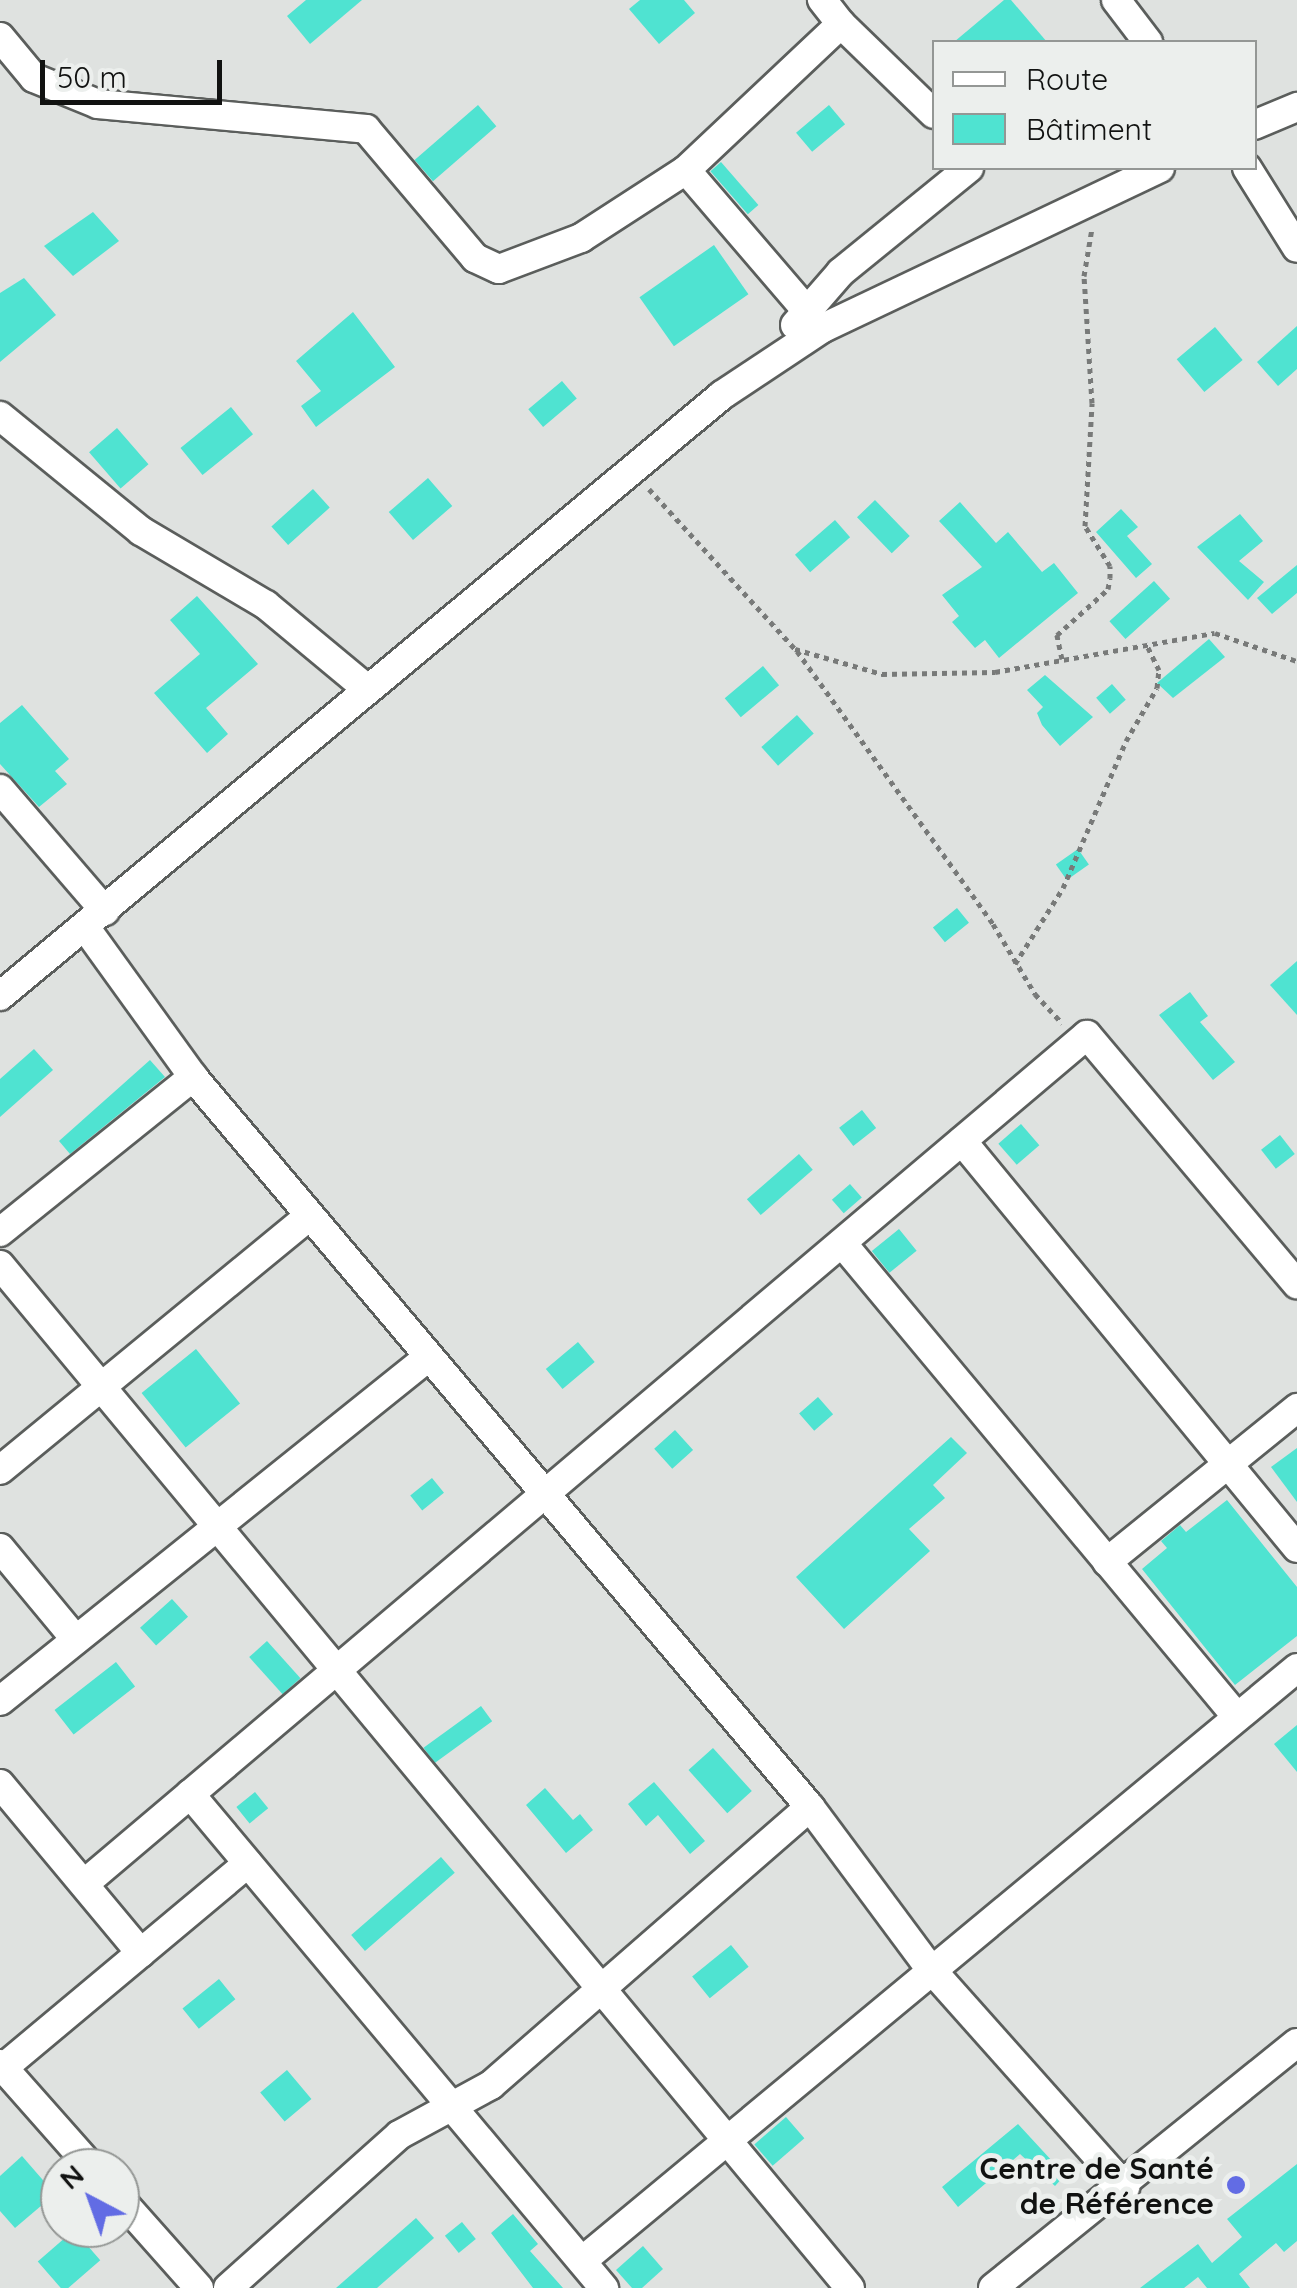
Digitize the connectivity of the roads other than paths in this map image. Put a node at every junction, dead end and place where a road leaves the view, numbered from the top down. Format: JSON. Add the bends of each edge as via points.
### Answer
{"nodes":[{"id":1,"x":822,"y":0,"type":"edge"},
{"id":2,"x":1116,"y":0,"type":"edge"},
{"id":3,"x":841,"y":24,"type":"junction"},
{"id":4,"x":0,"y":37,"type":"edge"},
{"id":5,"x":1140,"y":40,"type":"edge"},
{"id":6,"x":1297,"y":107,"type":"edge"},
{"id":7,"x":932,"y":112,"type":"edge"},
{"id":8,"x":1257,"y":124,"type":"edge"},
{"id":9,"x":686,"y":170,"type":"junction"},
{"id":10,"x":967,"y":170,"type":"edge"},
{"id":11,"x":1156,"y":170,"type":"edge"},
{"id":12,"x":1248,"y":170,"type":"edge"},
{"id":13,"x":1297,"y":248,"type":"edge"},
{"id":14,"x":807,"y":311,"type":"junction"},
{"id":15,"x":722,"y":396,"type":"junction"},
{"id":16,"x":0,"y":416,"type":"edge"},
{"id":17,"x":367,"y":689,"type":"junction"},
{"id":18,"x":0,"y":788,"type":"edge"},
{"id":19,"x":95,"y":919,"type":"junction"},
{"id":20,"x":0,"y":996,"type":"edge"},
{"id":21,"x":193,"y":1077,"type":"junction"},
{"id":22,"x":962,"y":1140,"type":"junction"},
{"id":23,"x":309,"y":1216,"type":"junction"},
{"id":24,"x":0,"y":1232,"type":"edge"},
{"id":25,"x":842,"y":1243,"type":"junction"},
{"id":26,"x":0,"y":1265,"type":"edge"},
{"id":27,"x":1297,"y":1284,"type":"edge"},
{"id":28,"x":426,"y":1358,"type":"junction"},
{"id":29,"x":100,"y":1387,"type":"junction"},
{"id":30,"x":1297,"y":1408,"type":"edge"},
{"id":31,"x":1228,"y":1464,"type":"junction"},
{"id":32,"x":0,"y":1470,"type":"edge"},
{"id":33,"x":542,"y":1497,"type":"junction"},
{"id":34,"x":216,"y":1528,"type":"junction"},
{"id":35,"x":0,"y":1548,"type":"edge"},
{"id":36,"x":1297,"y":1548,"type":"edge"},
{"id":37,"x":1107,"y":1562,"type":"junction"},
{"id":38,"x":76,"y":1640,"type":"junction"},
{"id":39,"x":1297,"y":1668,"type":"edge"},
{"id":40,"x":334,"y":1672,"type":"junction"},
{"id":41,"x":0,"y":1701,"type":"edge"},
{"id":42,"x":1237,"y":1717,"type":"junction"},
{"id":43,"x":0,"y":1784,"type":"edge"},
{"id":44,"x":190,"y":1794,"type":"junction"},
{"id":45,"x":810,"y":1807,"type":"junction"},
{"id":46,"x":248,"y":1863,"type":"junction"},
{"id":47,"x":84,"y":1884,"type":"junction"},
{"id":48,"x":141,"y":1952,"type":"junction"},
{"id":49,"x":929,"y":1967,"type":"junction"},
{"id":50,"x":599,"y":1984,"type":"junction"},
{"id":51,"x":1297,"y":2044,"type":"edge"},
{"id":52,"x":1,"y":2066,"type":"edge"},
{"id":53,"x":448,"y":2106,"type":"junction"},
{"id":54,"x":727,"y":2138,"type":"junction"},
{"id":55,"x":74,"y":2148,"type":"edge"},
{"id":56,"x":1126,"y":2187,"type":"junction"},
{"id":57,"x":140,"y":2222,"type":"edge"},
{"id":58,"x":582,"y":2261,"type":"junction"},
{"id":59,"x":199,"y":2288,"type":"edge"},
{"id":60,"x":228,"y":2288,"type":"edge"},
{"id":61,"x":604,"y":2288,"type":"edge"},
{"id":62,"x":850,"y":2288,"type":"edge"},
{"id":63,"x":993,"y":2288,"type":"edge"}],
"edges":[{"from":1,"to":3,"type":"street"},
{"from":2,"to":5,"type":"street"},
{"from":3,"to":7,"type":"street"},
{"from":3,"to":9,"type":"street"},
{"from":4,"to":9,"type":"street","via":[[34,78],[98,104],[366,129],[476,258],[499,268],[581,238]]},
{"from":6,"to":8,"type":"street"},
{"from":9,"to":14,"type":"street"},
{"from":10,"to":14,"type":"street","via":[[841,272]]},
{"from":11,"to":15,"type":"street","via":[[823,328]]},
{"from":12,"to":13,"type":"street"},
{"from":14,"to":15,"type":"street"},
{"from":15,"to":17,"type":"street"},
{"from":16,"to":17,"type":"street","via":[[141,531],[266,605]]},
{"from":17,"to":19,"type":"street"},
{"from":18,"to":19,"type":"street"},
{"from":19,"to":20,"type":"street"},
{"from":19,"to":21,"type":"street"},
{"from":21,"to":23,"type":"street"},
{"from":21,"to":24,"type":"street"},
{"from":22,"to":25,"type":"street"},
{"from":22,"to":27,"type":"street","via":[[1087,1035]]},
{"from":22,"to":31,"type":"street"},
{"from":23,"to":28,"type":"street"},
{"from":23,"to":29,"type":"street"},
{"from":25,"to":33,"type":"street"},
{"from":25,"to":37,"type":"street"},
{"from":26,"to":29,"type":"street"},
{"from":28,"to":33,"type":"street"},
{"from":28,"to":34,"type":"street"},
{"from":29,"to":32,"type":"street"},
{"from":29,"to":34,"type":"street"},
{"from":30,"to":31,"type":"street"},
{"from":31,"to":36,"type":"street"},
{"from":31,"to":37,"type":"street"},
{"from":33,"to":40,"type":"street"},
{"from":33,"to":45,"type":"street"},
{"from":34,"to":38,"type":"street"},
{"from":34,"to":40,"type":"street"},
{"from":35,"to":38,"type":"street"},
{"from":37,"to":42,"type":"street"},
{"from":38,"to":41,"type":"street"},
{"from":39,"to":42,"type":"street"},
{"from":40,"to":44,"type":"street"},
{"from":40,"to":50,"type":"street"},
{"from":42,"to":49,"type":"street"},
{"from":43,"to":47,"type":"street"},
{"from":44,"to":46,"type":"street"},
{"from":44,"to":47,"type":"street"},
{"from":45,"to":49,"type":"street"},
{"from":45,"to":50,"type":"street"},
{"from":46,"to":48,"type":"street"},
{"from":46,"to":53,"type":"street"},
{"from":47,"to":48,"type":"street"},
{"from":48,"to":52,"type":"street"},
{"from":49,"to":54,"type":"street"},
{"from":49,"to":56,"type":"street"},
{"from":50,"to":53,"type":"street","via":[[491,2084]]},
{"from":50,"to":54,"type":"street"},
{"from":51,"to":56,"type":"street"},
{"from":52,"to":55,"type":"street"},
{"from":53,"to":58,"type":"street"},
{"from":53,"to":60,"type":"street","via":[[399,2135]]},
{"from":54,"to":58,"type":"street"},
{"from":54,"to":62,"type":"street"},
{"from":56,"to":63,"type":"street"},
{"from":57,"to":59,"type":"street"},
{"from":58,"to":61,"type":"street"}]}
